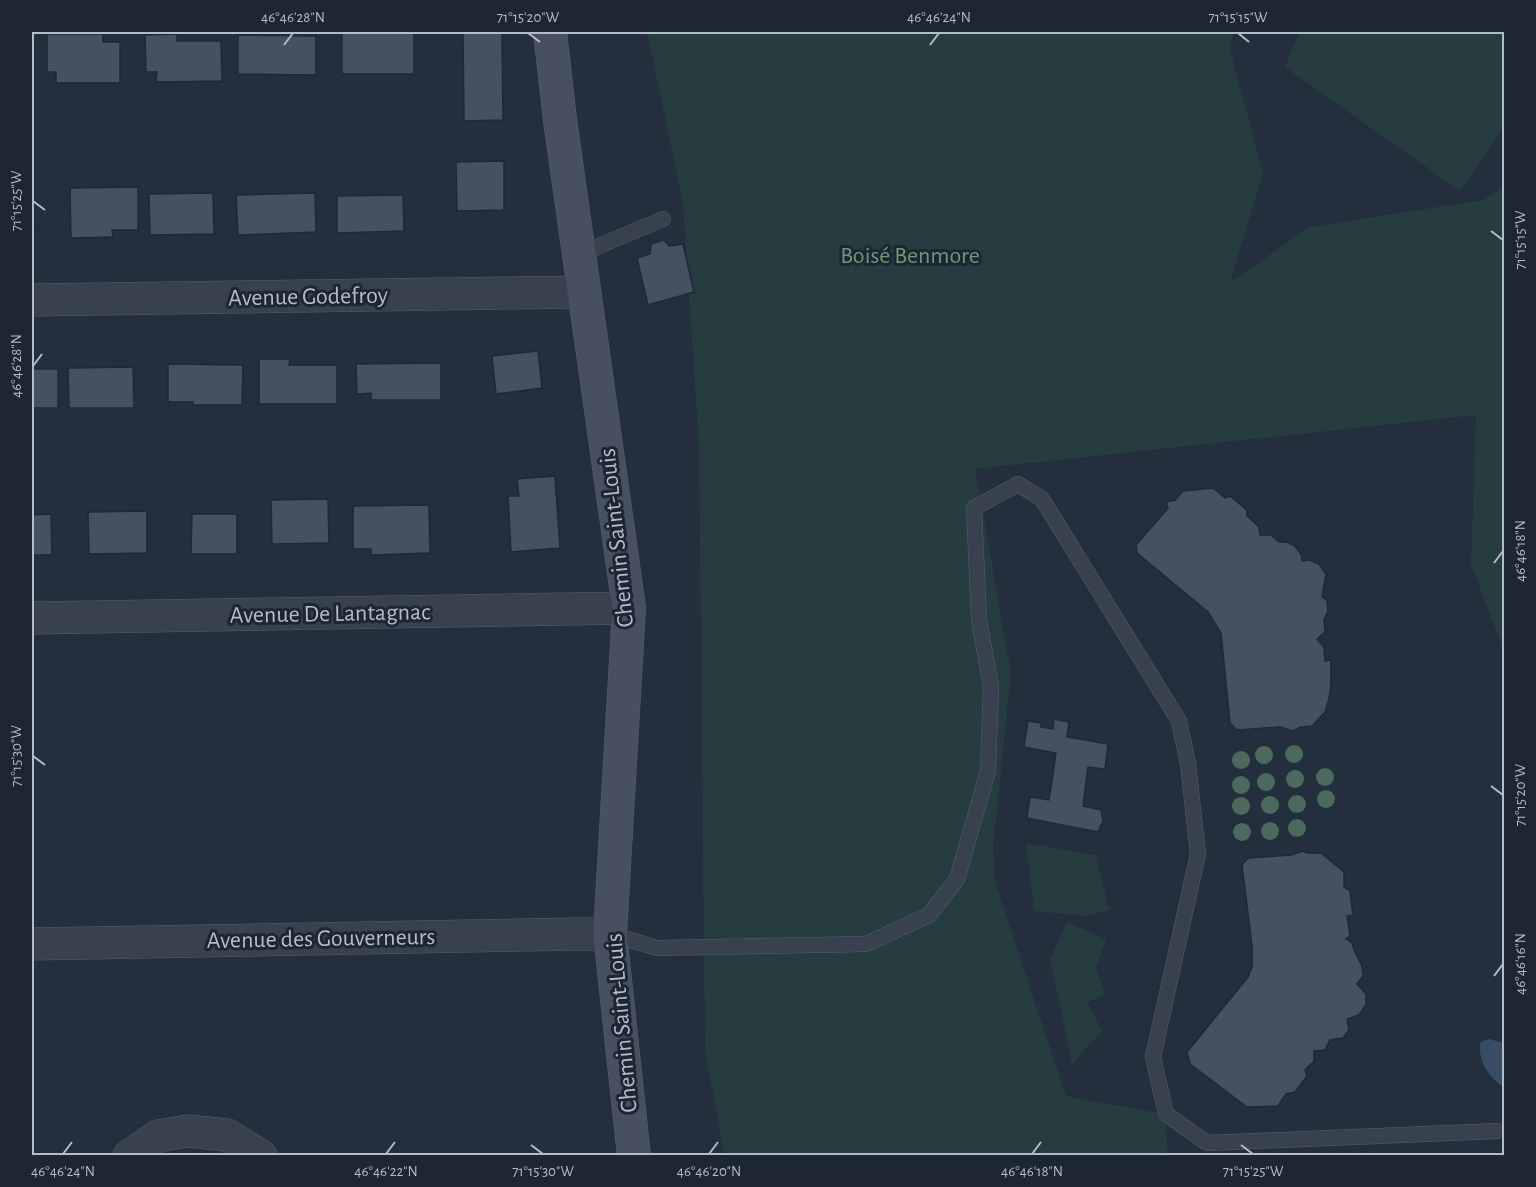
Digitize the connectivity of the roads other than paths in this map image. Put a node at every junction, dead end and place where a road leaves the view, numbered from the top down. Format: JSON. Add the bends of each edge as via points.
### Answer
{"nodes":[{"id":1,"x":550,"y":32,"type":"edge"},
{"id":2,"x":663,"y":219,"type":"dead end"},
{"id":3,"x":580,"y":254,"type":"junction"},
{"id":4,"x":584,"y":292,"type":"junction"},
{"id":5,"x":32,"y":300,"type":"edge"},
{"id":6,"x":629,"y":608,"type":"junction"},
{"id":7,"x":32,"y":618,"type":"edge"},
{"id":8,"x":610,"y":934,"type":"junction"},
{"id":9,"x":32,"y":944,"type":"edge"},
{"id":10,"x":1497,"y":1131,"type":"dead end"},
{"id":11,"x":129,"y":1155,"type":"edge"},
{"id":12,"x":261,"y":1155,"type":"edge"},
{"id":13,"x":634,"y":1155,"type":"edge"}],
"edges":[{"from":1,"to":3,"type":"street","name":"Chemin Saint-Louis"},
{"from":2,"to":3,"type":"lane"},
{"from":3,"to":4,"type":"street","name":"Chemin Saint-Louis"},
{"from":4,"to":5,"type":"street","name":"Avenue Godefroy"},
{"from":4,"to":6,"type":"street","name":"Chemin Saint-Louis"},
{"from":6,"to":7,"type":"street","name":"Avenue De Lantagnac"},
{"from":6,"to":8,"type":"street","name":"Chemin Saint-Louis"},
{"from":8,"to":9,"type":"street","name":"Avenue des Gouverneurs"},
{"from":8,"to":10,"type":"lane","via":[[657,948],[866,944],[930,915],[957,879],[988,771],[991,687],[979,620],[974,508],[1018,484],[1042,499],[1179,721],[1198,854],[1152,1057],[1166,1114],[1207,1143]]},
{"from":8,"to":13,"type":"street","name":"Chemin Saint-Louis"},
{"from":11,"to":12,"type":"street","via":[[158,1136],[188,1131],[227,1135]]}]}
